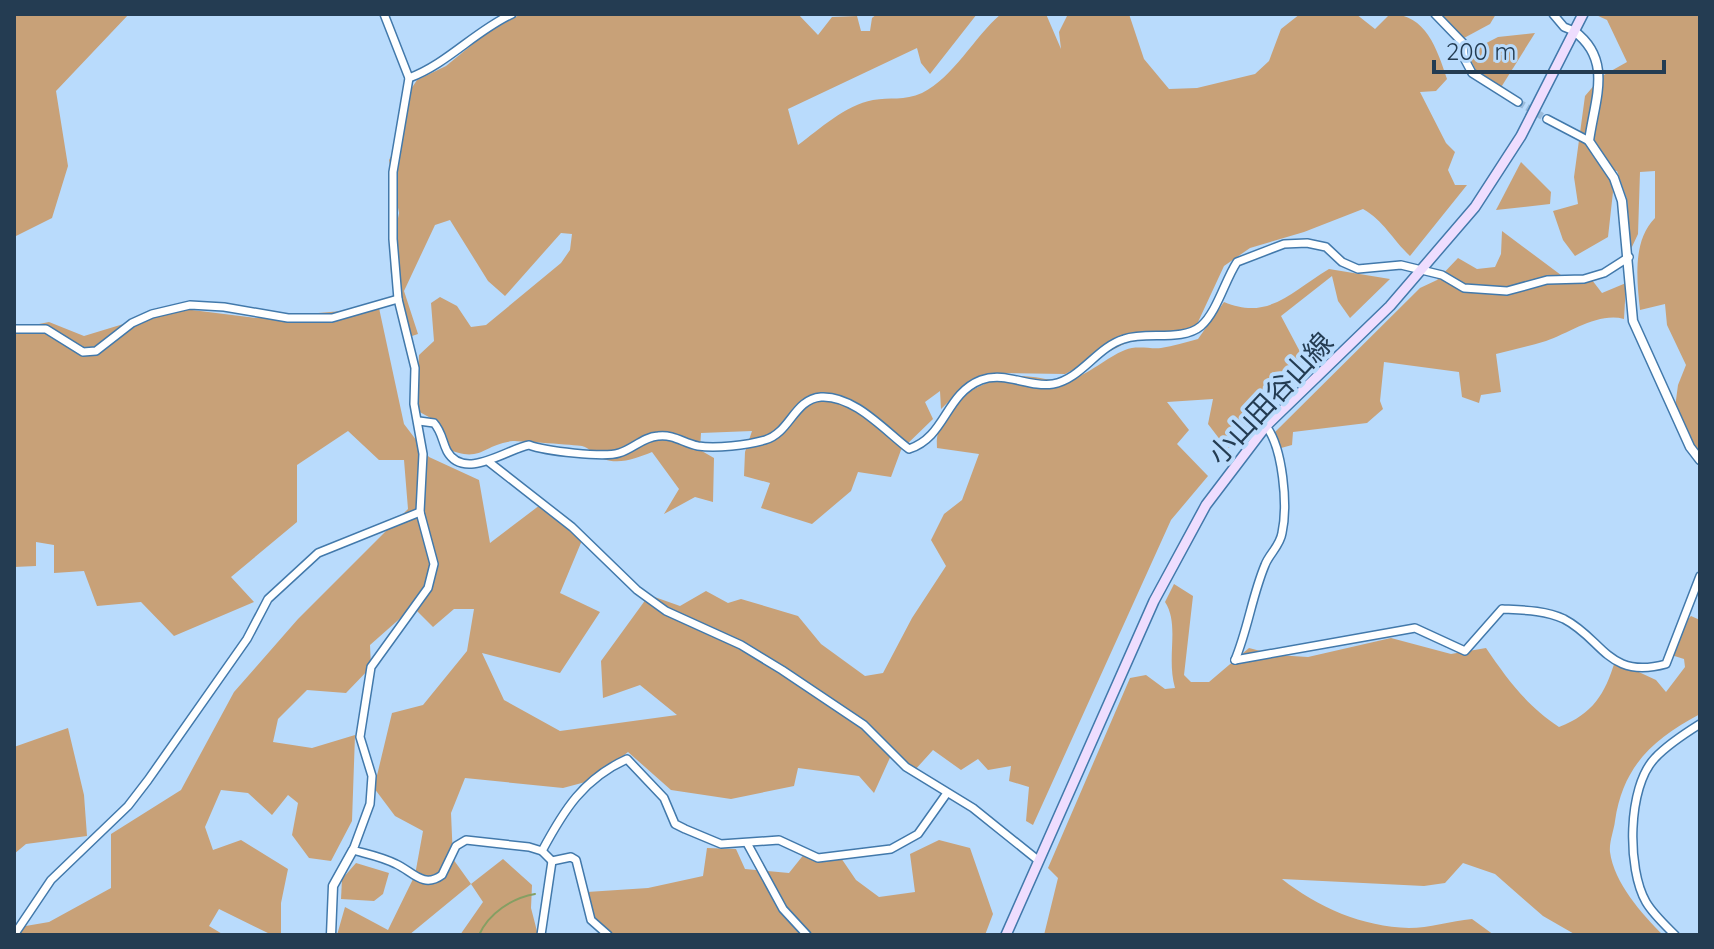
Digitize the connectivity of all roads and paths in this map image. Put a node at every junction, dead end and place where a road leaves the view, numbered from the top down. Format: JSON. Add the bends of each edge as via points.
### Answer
{"nodes":[{"id":1,"x":384,"y":14,"type":"edge"},
{"id":2,"x":512,"y":14,"type":"edge"},
{"id":3,"x":1435,"y":14,"type":"edge"},
{"id":4,"x":1553,"y":14,"type":"edge"},
{"id":5,"x":1583,"y":14,"type":"edge"},
{"id":6,"x":1574,"y":31,"type":"junction"},
{"id":7,"x":409,"y":78,"type":"junction"},
{"id":8,"x":1518,"y":102,"type":"tunnel mouth"},
{"id":9,"x":1547,"y":119,"type":"tunnel mouth"},
{"id":10,"x":1589,"y":141,"type":"junction"},
{"id":11,"x":1629,"y":257,"type":"junction"},
{"id":12,"x":1422,"y":271,"type":"junction"},
{"id":13,"x":398,"y":299,"type":"junction"},
{"id":14,"x":14,"y":329,"type":"edge"},
{"id":15,"x":419,"y":421,"type":"junction"},
{"id":16,"x":1266,"y":426,"type":"junction"},
{"id":17,"x":1700,"y":460,"type":"edge"},
{"id":18,"x":489,"y":462,"type":"junction"},
{"id":19,"x":420,"y":512,"type":"junction"},
{"id":20,"x":1700,"y":576,"type":"edge"},
{"id":21,"x":1700,"y":724,"type":"edge"},
{"id":22,"x":947,"y":793,"type":"junction"},
{"id":23,"x":747,"y":843,"type":"junction"},
{"id":24,"x":353,"y":850,"type":"junction"},
{"id":25,"x":542,"y":851,"type":"junction"},
{"id":26,"x":552,"y":861,"type":"junction"},
{"id":27,"x":1039,"y":861,"type":"junction"},
{"id":28,"x":14,"y":935,"type":"edge"},
{"id":29,"x":331,"y":935,"type":"edge"},
{"id":30,"x":541,"y":935,"type":"edge"},
{"id":31,"x":608,"y":935,"type":"edge"},
{"id":32,"x":807,"y":935,"type":"edge"},
{"id":33,"x":1006,"y":935,"type":"edge"},
{"id":34,"x":1675,"y":935,"type":"edge"}],
"edges":[{"from":1,"to":7,"type":"street"},
{"from":2,"to":7,"type":"street"},
{"from":3,"to":8,"type":"street","via":[[1463,43],[1472,73]]},
{"from":4,"to":6,"type":"street"},
{"from":5,"to":6,"type":"main road","name":"小山田谷山線"},
{"from":6,"to":10,"type":"street","via":[[1591,45],[1599,62]]},
{"from":6,"to":12,"type":"main road","name":"小山田谷山線","via":[[1500,170]]},
{"from":7,"to":13,"type":"street","via":[[393,172]]},
{"from":9,"to":10,"type":"street"},
{"from":10,"to":11,"type":"street","via":[[1619,189]]},
{"from":11,"to":12,"type":"street","via":[[1594,276],[1547,280],[1507,291],[1464,288]]},
{"from":11,"to":17,"type":"street","via":[[1633,321]]},
{"from":12,"to":16,"type":"main road","name":"小山田谷山線"},
{"from":12,"to":18,"type":"street","via":[[1401,265],[1358,269],[1326,247],[1284,244],[1237,262],[1201,326],[1187,333],[1120,340],[1052,384],[1007,377],[979,381],[956,397],[934,436],[909,449],[880,424],[839,400],[823,397],[810,399],[780,433],[766,440],[698,446],[682,438],[654,436],[615,455],[554,453],[529,445]]},
{"from":13,"to":14,"type":"street","via":[[332,318],[288,318],[190,305],[132,323],[96,351],[83,352],[46,329]]},
{"from":13,"to":15,"type":"street","via":[[415,368]]},
{"from":15,"to":18,"type":"street","via":[[434,423],[452,457]]},
{"from":15,"to":19,"type":"street"},
{"from":16,"to":20,"type":"street","via":[[1276,438],[1282,469],[1282,533],[1264,566],[1235,660],[1415,628],[1465,651],[1502,609],[1564,619],[1605,655],[1643,670],[1666,664]]},
{"from":16,"to":27,"type":"main road","name":"小山田谷山線","via":[[1180,549]]},
{"from":18,"to":22,"type":"street","via":[[666,611],[763,657],[864,725],[906,767]]},
{"from":19,"to":24,"type":"street","via":[[433,552],[433,578],[371,667],[360,737],[372,776],[370,804]]},
{"from":19,"to":28,"type":"street","via":[[318,553],[268,599],[247,639],[148,780],[51,880]]},
{"from":21,"to":34,"type":"street","via":[[1654,759],[1639,788],[1633,817],[1634,854],[1646,902]]},
{"from":22,"to":23,"type":"street","via":[[926,826],[891,849],[818,858],[779,840]]},
{"from":22,"to":27,"type":"street"},
{"from":23,"to":25,"type":"street","via":[[721,844],[675,824],[664,798],[627,759],[584,786],[566,806]]},
{"from":23,"to":32,"type":"street","via":[[783,909]]},
{"from":24,"to":25,"type":"street","via":[[428,880],[442,875],[456,846],[466,840]]},
{"from":24,"to":29,"type":"street","via":[[333,886]]},
{"from":25,"to":26,"type":"street"},
{"from":26,"to":30,"type":"street"},
{"from":26,"to":31,"type":"street","via":[[576,860],[591,920]]},
{"from":27,"to":33,"type":"main road","name":"小山田谷山線"}]}
